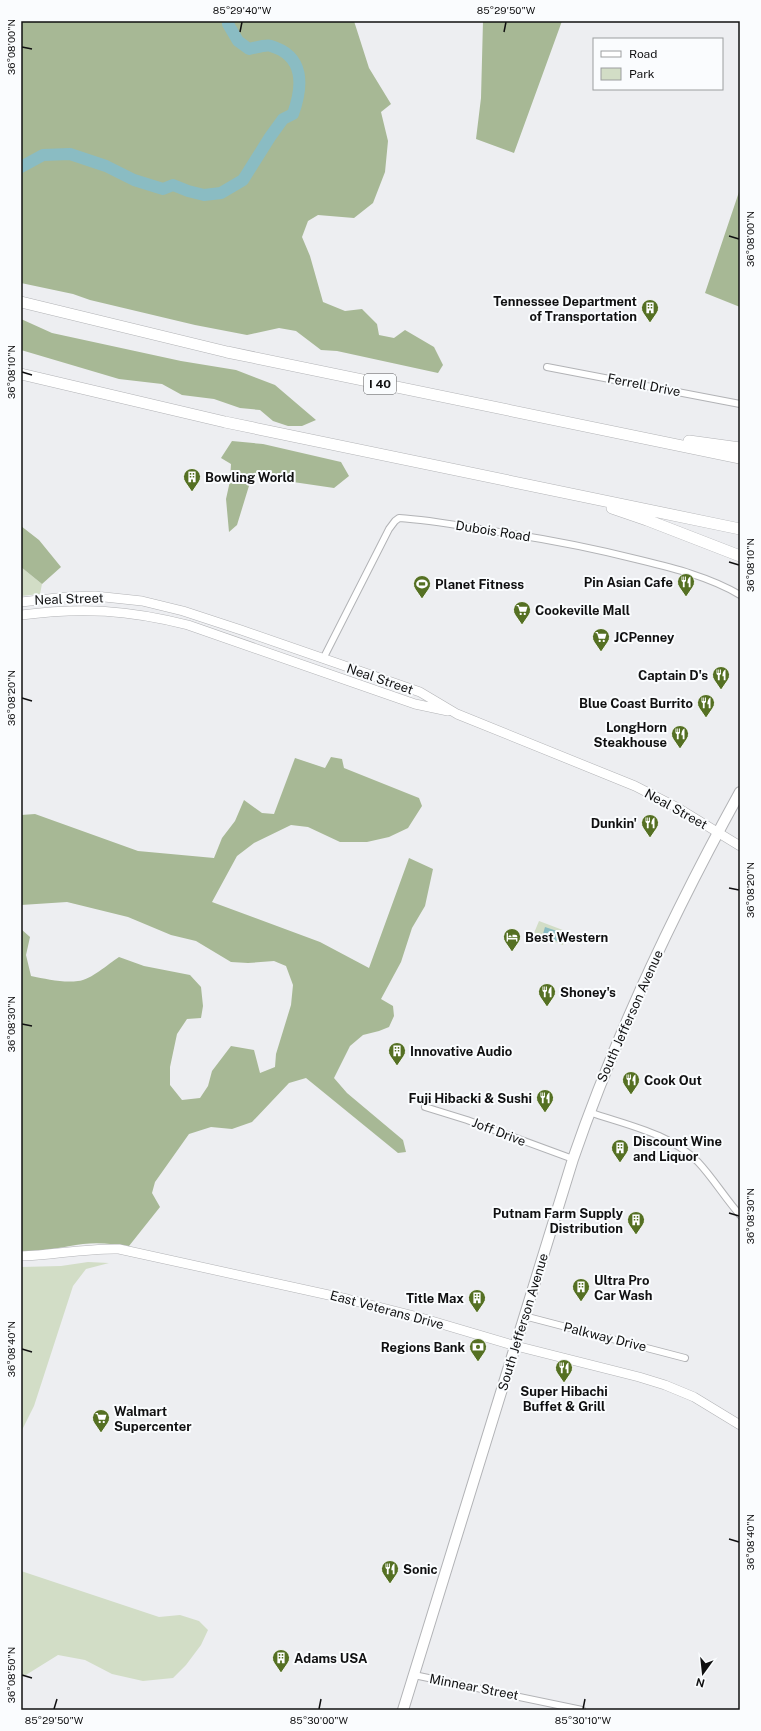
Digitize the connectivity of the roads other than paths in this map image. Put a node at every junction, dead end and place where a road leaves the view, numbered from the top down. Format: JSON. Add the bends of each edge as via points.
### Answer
{"nodes":[{"id":1,"x":21,"y":302,"type":"edge"},
{"id":2,"x":547,"y":367,"type":"dead end"},
{"id":3,"x":21,"y":374,"type":"edge"},
{"id":4,"x":740,"y":404,"type":"edge"},
{"id":5,"x":603,"y":430,"type":"junction"},
{"id":6,"x":740,"y":448,"type":"edge"},
{"id":7,"x":740,"y":458,"type":"edge"},
{"id":8,"x":564,"y":492,"type":"junction"},
{"id":9,"x":740,"y":529,"type":"edge"},
{"id":10,"x":740,"y":556,"type":"edge"},
{"id":11,"x":740,"y":595,"type":"edge"},
{"id":12,"x":21,"y":602,"type":"edge"},
{"id":13,"x":21,"y":615,"type":"edge"},
{"id":14,"x":323,"y":659,"type":"junction"},
{"id":15,"x":457,"y":714,"type":"junction"},
{"id":16,"x":740,"y":792,"type":"edge"},
{"id":17,"x":718,"y":832,"type":"junction"},
{"id":18,"x":740,"y":846,"type":"edge"},
{"id":19,"x":425,"y":1108,"type":"dead end"},
{"id":20,"x":589,"y":1112,"type":"junction"},
{"id":21,"x":573,"y":1159,"type":"junction"},
{"id":22,"x":740,"y":1215,"type":"edge"},
{"id":23,"x":21,"y":1256,"type":"edge"},
{"id":24,"x":524,"y":1316,"type":"junction"},
{"id":25,"x":516,"y":1346,"type":"junction"},
{"id":26,"x":685,"y":1358,"type":"dead end"},
{"id":27,"x":740,"y":1425,"type":"edge"},
{"id":28,"x":414,"y":1675,"type":"junction"},
{"id":29,"x":403,"y":1710,"type":"edge"},
{"id":30,"x":582,"y":1710,"type":"edge"}],
"edges":[{"from":1,"to":5,"type":"highway","number":"I 40","via":[[227,352]]},
{"from":2,"to":4,"type":"street","name":"Ferrell Drive"},
{"from":3,"to":8,"type":"highway","via":[[225,422]]},
{"from":5,"to":6,"type":"highway"},
{"from":5,"to":7,"type":"highway","number":"I 40"},
{"from":8,"to":9,"type":"highway"},
{"from":8,"to":10,"type":"highway","via":[[647,520]]},
{"from":11,"to":14,"type":"street","name":"Dubois Road","via":[[709,580],[668,566],[618,554],[535,538],[399,518],[389,529]]},
{"from":12,"to":14,"type":"main road","name":"Neal Street","via":[[94,596],[142,601],[183,611]]},
{"from":13,"to":15,"type":"main road","name":"Neal Street","via":[[91,610],[141,614],[188,624],[416,704]]},
{"from":14,"to":15,"type":"main road","name":"Neal Street","via":[[420,692]]},
{"from":15,"to":17,"type":"main road","name":"Neal Street","via":[[635,786]]},
{"from":16,"to":17,"type":"main road","name":"South Jefferson Avenue"},
{"from":17,"to":18,"type":"main road","name":"Neal Street"},
{"from":17,"to":20,"type":"main road","name":"South Jefferson Avenue","via":[[641,987]]},
{"from":19,"to":21,"type":"street","name":"Joff Drive","via":[[467,1120]]},
{"from":20,"to":21,"type":"main road","name":"South Jefferson Avenue"},
{"from":20,"to":22,"type":"street","via":[[657,1135],[680,1146],[698,1162]]},
{"from":21,"to":24,"type":"main road","name":"South Jefferson Avenue"},
{"from":23,"to":25,"type":"main road","name":"East Veterans Drive","via":[[94,1248],[119,1249],[346,1299]]},
{"from":24,"to":25,"type":"main road","name":"South Jefferson Avenue"},
{"from":24,"to":26,"type":"street","name":"Palkway Drive"},
{"from":25,"to":27,"type":"main road","name":"East Veterans Drive","via":[[665,1385],[708,1404]]},
{"from":25,"to":28,"type":"main road","name":"South Jefferson Avenue"},
{"from":28,"to":29,"type":"main road","name":"South Jefferson Avenue"},
{"from":28,"to":30,"type":"street","name":"Minnear Street"}]}
